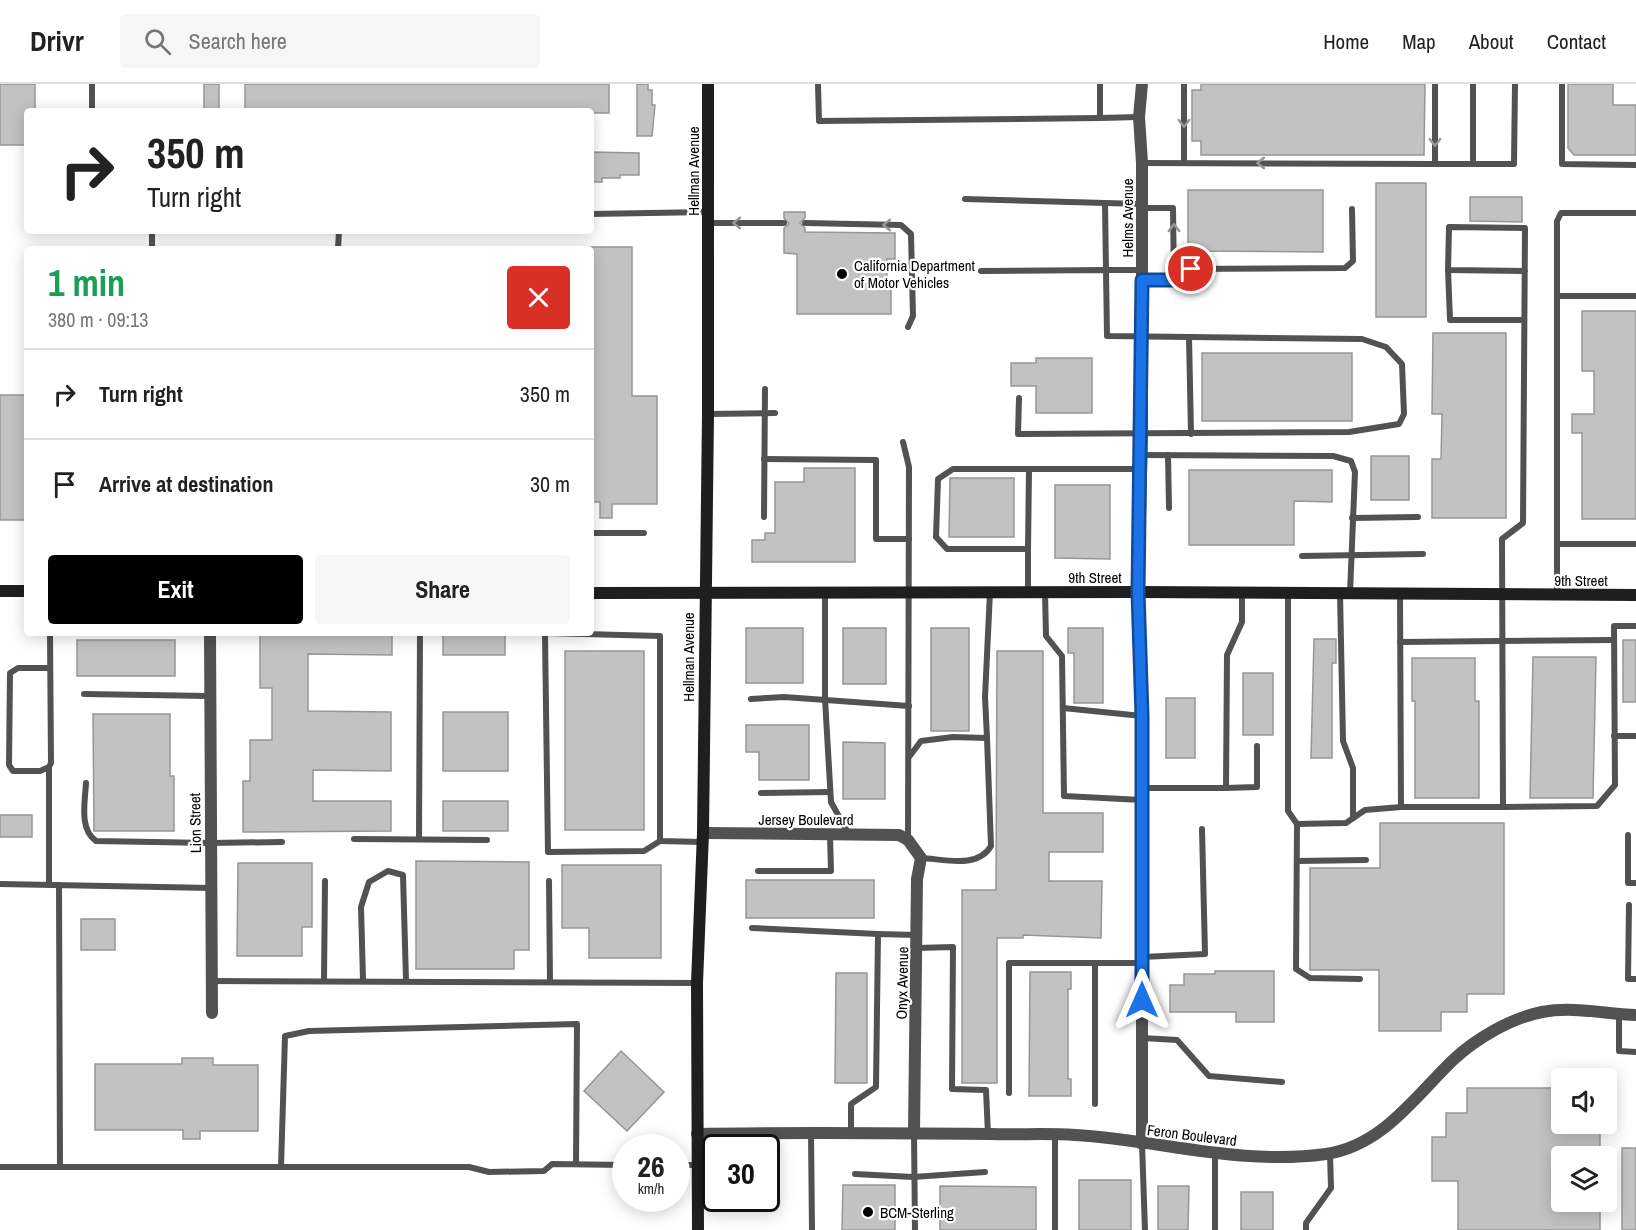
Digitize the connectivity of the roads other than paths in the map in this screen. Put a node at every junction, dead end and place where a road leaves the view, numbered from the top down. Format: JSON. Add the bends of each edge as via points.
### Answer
{"nodes":[{"id":1,"x":92,"y":84,"type":"edge"},
{"id":2,"x":708,"y":84,"type":"edge"},
{"id":3,"x":818,"y":84,"type":"edge"},
{"id":4,"x":1100,"y":84,"type":"edge"},
{"id":5,"x":1142,"y":84,"type":"edge"},
{"id":6,"x":1184,"y":84,"type":"edge"},
{"id":7,"x":1435,"y":84,"type":"edge"},
{"id":8,"x":1473,"y":84,"type":"edge"},
{"id":9,"x":1515,"y":84,"type":"edge"},
{"id":10,"x":1562,"y":84,"type":"edge"},
{"id":11,"x":92,"y":108,"type":"edge"},
{"id":12,"x":1139,"y":117,"type":"junction"},
{"id":13,"x":1100,"y":118,"type":"junction"},
{"id":14,"x":1142,"y":163,"type":"junction"},
{"id":15,"x":1184,"y":163,"type":"junction"},
{"id":16,"x":1435,"y":164,"type":"junction"},
{"id":17,"x":1473,"y":164,"type":"junction"},
{"id":18,"x":1636,"y":165,"type":"edge"},
{"id":19,"x":965,"y":199,"type":"dead end"},
{"id":20,"x":1105,"y":203,"type":"junction"},
{"id":21,"x":1142,"y":206,"type":"junction"},
{"id":22,"x":1352,"y":209,"type":"dead end"},
{"id":23,"x":1636,"y":213,"type":"edge"},
{"id":24,"x":594,"y":214,"type":"edge"},
{"id":25,"x":708,"y":218,"type":"junction"},
{"id":26,"x":784,"y":223,"type":"dead end"},
{"id":27,"x":805,"y":223,"type":"dead end"},
{"id":28,"x":1106,"y":270,"type":"junction"},
{"id":29,"x":1448,"y":270,"type":"junction"},
{"id":30,"x":981,"y":271,"type":"dead end"},
{"id":31,"x":1525,"y":271,"type":"junction"},
{"id":32,"x":1142,"y":275,"type":"junction"},
{"id":33,"x":1174,"y":280,"type":"junction"},
{"id":34,"x":1557,"y":296,"type":"junction"},
{"id":35,"x":1636,"y":296,"type":"edge"},
{"id":36,"x":1524,"y":320,"type":"junction"},
{"id":37,"x":908,"y":327,"type":"dead end"},
{"id":38,"x":1142,"y":337,"type":"junction"},
{"id":39,"x":1189,"y":337,"type":"junction"},
{"id":40,"x":765,"y":389,"type":"dead end"},
{"id":41,"x":1019,"y":398,"type":"dead end"},
{"id":42,"x":765,"y":413,"type":"junction"},
{"id":43,"x":775,"y":413,"type":"dead end"},
{"id":44,"x":708,"y":414,"type":"junction"},
{"id":45,"x":1191,"y":434,"type":"junction"},
{"id":46,"x":1142,"y":435,"type":"junction"},
{"id":47,"x":903,"y":442,"type":"dead end"},
{"id":48,"x":1168,"y":455,"type":"junction"},
{"id":49,"x":1142,"y":456,"type":"junction"},
{"id":50,"x":764,"y":459,"type":"junction"},
{"id":51,"x":1029,"y":470,"type":"junction"},
{"id":52,"x":1141,"y":470,"type":"junction"},
{"id":53,"x":1169,"y":508,"type":"dead end"},
{"id":54,"x":1418,"y":516,"type":"dead end"},
{"id":55,"x":764,"y":517,"type":"dead end"},
{"id":56,"x":1352,"y":518,"type":"junction"},
{"id":57,"x":594,"y":533,"type":"edge"},
{"id":58,"x":644,"y":533,"type":"dead end"},
{"id":59,"x":909,"y":539,"type":"junction"},
{"id":60,"x":1557,"y":544,"type":"junction"},
{"id":61,"x":1636,"y":544,"type":"edge"},
{"id":62,"x":1028,"y":549,"type":"junction"},
{"id":63,"x":1351,"y":554,"type":"junction"},
{"id":64,"x":1423,"y":554,"type":"dead end"},
{"id":65,"x":1302,"y":556,"type":"dead end"},
{"id":66,"x":0,"y":591,"type":"edge"},
{"id":67,"x":24,"y":591,"type":"edge"},
{"id":68,"x":704,"y":592,"type":"junction"},
{"id":69,"x":825,"y":592,"type":"junction"},
{"id":70,"x":909,"y":592,"type":"junction"},
{"id":71,"x":990,"y":592,"type":"junction"},
{"id":72,"x":1028,"y":592,"type":"junction"},
{"id":73,"x":1045,"y":592,"type":"junction"},
{"id":74,"x":1138,"y":592,"type":"junction"},
{"id":75,"x":1242,"y":592,"type":"junction"},
{"id":76,"x":594,"y":593,"type":"edge"},
{"id":77,"x":1288,"y":593,"type":"junction"},
{"id":78,"x":1345,"y":593,"type":"junction"},
{"id":79,"x":1400,"y":594,"type":"junction"},
{"id":80,"x":1501,"y":595,"type":"junction"},
{"id":81,"x":1557,"y":595,"type":"junction"},
{"id":82,"x":1636,"y":595,"type":"edge"},
{"id":83,"x":1636,"y":626,"type":"edge"},
{"id":84,"x":594,"y":635,"type":"edge"},
{"id":85,"x":50,"y":636,"type":"edge"},
{"id":86,"x":210,"y":636,"type":"edge"},
{"id":87,"x":420,"y":636,"type":"edge"},
{"id":88,"x":545,"y":636,"type":"edge"},
{"id":89,"x":1614,"y":640,"type":"junction"},
{"id":90,"x":1501,"y":641,"type":"junction"},
{"id":91,"x":1400,"y":642,"type":"junction"},
{"id":92,"x":50,"y":668,"type":"junction"},
{"id":93,"x":84,"y":694,"type":"dead end"},
{"id":94,"x":209,"y":696,"type":"junction"},
{"id":95,"x":751,"y":699,"type":"dead end"},
{"id":96,"x":825,"y":699,"type":"junction"},
{"id":97,"x":909,"y":706,"type":"junction"},
{"id":98,"x":1062,"y":708,"type":"junction"},
{"id":99,"x":1142,"y":716,"type":"junction"},
{"id":100,"x":1614,"y":736,"type":"junction"},
{"id":101,"x":1636,"y":736,"type":"edge"},
{"id":102,"x":987,"y":738,"type":"junction"},
{"id":103,"x":1257,"y":746,"type":"dead end"},
{"id":104,"x":908,"y":757,"type":"junction"},
{"id":105,"x":49,"y":767,"type":"junction"},
{"id":106,"x":86,"y":783,"type":"dead end"},
{"id":107,"x":1226,"y":788,"type":"junction"},
{"id":108,"x":830,"y":792,"type":"junction"},
{"id":109,"x":761,"y":793,"type":"dead end"},
{"id":110,"x":1142,"y":794,"type":"junction"},
{"id":111,"x":1401,"y":807,"type":"junction"},
{"id":112,"x":1503,"y":807,"type":"junction"},
{"id":113,"x":1353,"y":818,"type":"junction"},
{"id":114,"x":1297,"y":824,"type":"junction"},
{"id":115,"x":1202,"y":828,"type":"dead end"},
{"id":116,"x":830,"y":834,"type":"junction"},
{"id":117,"x":849,"y":834,"type":"junction"},
{"id":118,"x":1628,"y":835,"type":"dead end"},
{"id":119,"x":419,"y":838,"type":"junction"},
{"id":120,"x":702,"y":838,"type":"junction"},
{"id":121,"x":354,"y":839,"type":"dead end"},
{"id":122,"x":487,"y":840,"type":"dead end"},
{"id":123,"x":908,"y":840,"type":"junction"},
{"id":124,"x":660,"y":841,"type":"junction"},
{"id":125,"x":282,"y":842,"type":"dead end"},
{"id":126,"x":210,"y":843,"type":"junction"},
{"id":127,"x":921,"y":858,"type":"junction"},
{"id":128,"x":1366,"y":860,"type":"dead end"},
{"id":129,"x":1298,"y":861,"type":"junction"},
{"id":130,"x":758,"y":872,"type":"dead end"},
{"id":131,"x":325,"y":881,"type":"dead end"},
{"id":132,"x":549,"y":881,"type":"dead end"},
{"id":133,"x":1636,"y":883,"type":"edge"},
{"id":134,"x":0,"y":884,"type":"edge"},
{"id":135,"x":50,"y":885,"type":"junction"},
{"id":136,"x":59,"y":885,"type":"junction"},
{"id":137,"x":213,"y":888,"type":"junction"},
{"id":138,"x":1629,"y":905,"type":"dead end"},
{"id":139,"x":752,"y":928,"type":"dead end"},
{"id":140,"x":878,"y":934,"type":"junction"},
{"id":141,"x":918,"y":934,"type":"junction"},
{"id":142,"x":918,"y":948,"type":"junction"},
{"id":143,"x":1142,"y":960,"type":"junction"},
{"id":144,"x":1095,"y":963,"type":"junction"},
{"id":145,"x":1359,"y":979,"type":"dead end"},
{"id":146,"x":1636,"y":979,"type":"edge"},
{"id":147,"x":324,"y":980,"type":"junction"},
{"id":148,"x":363,"y":980,"type":"junction"},
{"id":149,"x":406,"y":980,"type":"junction"},
{"id":150,"x":213,"y":981,"type":"junction"},
{"id":151,"x":550,"y":982,"type":"junction"},
{"id":152,"x":698,"y":983,"type":"junction"},
{"id":153,"x":212,"y":1013,"type":"dead end"},
{"id":154,"x":1619,"y":1014,"type":"junction"},
{"id":155,"x":1636,"y":1015,"type":"edge"},
{"id":156,"x":1142,"y":1038,"type":"junction"},
{"id":157,"x":1636,"y":1052,"type":"edge"},
{"id":158,"x":1282,"y":1082,"type":"dead end"},
{"id":159,"x":1009,"y":1093,"type":"dead end"},
{"id":160,"x":1095,"y":1104,"type":"dead end"},
{"id":161,"x":851,"y":1131,"type":"junction"},
{"id":162,"x":811,"y":1132,"type":"junction"},
{"id":163,"x":914,"y":1132,"type":"junction"},
{"id":164,"x":698,"y":1134,"type":"junction"},
{"id":165,"x":988,"y":1134,"type":"junction"},
{"id":166,"x":1055,"y":1135,"type":"junction"},
{"id":167,"x":1142,"y":1144,"type":"junction"},
{"id":168,"x":1330,"y":1153,"type":"junction"},
{"id":169,"x":1215,"y":1154,"type":"junction"},
{"id":170,"x":576,"y":1164,"type":"junction"},
{"id":171,"x":612,"y":1165,"type":"edge"},
{"id":172,"x":690,"y":1165,"type":"edge"},
{"id":173,"x":698,"y":1165,"type":"junction"},
{"id":174,"x":0,"y":1167,"type":"edge"},
{"id":175,"x":60,"y":1167,"type":"junction"},
{"id":176,"x":281,"y":1167,"type":"junction"},
{"id":177,"x":985,"y":1172,"type":"dead end"},
{"id":178,"x":855,"y":1174,"type":"dead end"},
{"id":179,"x":913,"y":1177,"type":"junction"},
{"id":180,"x":698,"y":1230,"type":"edge"},
{"id":181,"x":812,"y":1230,"type":"edge"},
{"id":182,"x":915,"y":1230,"type":"edge"},
{"id":183,"x":1055,"y":1230,"type":"edge"},
{"id":184,"x":1145,"y":1230,"type":"edge"},
{"id":185,"x":1215,"y":1230,"type":"edge"},
{"id":186,"x":1306,"y":1230,"type":"edge"}],
"edges":[{"from":1,"to":11,"type":"lane"},
{"from":2,"to":25,"type":"street","name":"Hellman Avenue"},
{"from":3,"to":13,"type":"lane","via":[[819,121]]},
{"from":4,"to":13,"type":"lane"},
{"from":5,"to":12,"type":"street","name":"Helms Avenue"},
{"from":6,"to":15,"type":"lane","one_way":true},
{"from":7,"to":16,"type":"lane","one_way":true},
{"from":8,"to":17,"type":"lane"},
{"from":9,"to":17,"type":"lane","via":[[1514,164]]},
{"from":10,"to":18,"type":"lane","via":[[1562,164]]},
{"from":12,"to":13,"type":"lane"},
{"from":12,"to":14,"type":"street","name":"Helms Avenue"},
{"from":14,"to":15,"type":"lane"},
{"from":14,"to":21,"type":"street","name":"Helms Avenue"},
{"from":16,"to":15,"type":"lane","one_way":true},
{"from":16,"to":17,"type":"lane"},
{"from":19,"to":20,"type":"lane"},
{"from":20,"to":21,"type":"lane"},
{"from":20,"to":28,"type":"lane"},
{"from":21,"to":32,"type":"street","name":"Helms Avenue"},
{"from":33,"to":21,"type":"lane","one_way":true,"via":[[1173,208]]},
{"from":22,"to":33,"type":"lane","via":[[1353,261],[1345,268],[1185,269]]},
{"from":23,"to":34,"type":"lane","via":[[1561,213],[1557,222]]},
{"from":24,"to":25,"type":"lane"},
{"from":26,"to":25,"type":"lane","one_way":true},
{"from":25,"to":44,"type":"street","name":"Hellman Avenue"},
{"from":37,"to":27,"type":"lane","one_way":true,"via":[[913,316],[911,234],[901,225]]},
{"from":28,"to":30,"type":"lane"},
{"from":28,"to":32,"type":"lane"},
{"from":28,"to":38,"type":"lane","via":[[1107,336]]},
{"from":29,"to":31,"type":"lane"},
{"from":29,"to":31,"type":"lane","via":[[1449,227],[1525,228]]},
{"from":29,"to":36,"type":"lane","via":[[1450,320]]},
{"from":31,"to":36,"type":"lane"},
{"from":32,"to":33,"type":"lane"},
{"from":32,"to":38,"type":"street","name":"Helms Avenue"},
{"from":34,"to":35,"type":"lane"},
{"from":34,"to":60,"type":"lane"},
{"from":36,"to":80,"type":"lane","via":[[1523,523],[1502,539]]},
{"from":38,"to":39,"type":"lane"},
{"from":38,"to":46,"type":"street","name":"Helms Avenue"},
{"from":39,"to":45,"type":"lane"},
{"from":39,"to":45,"type":"lane","via":[[1362,339],[1386,347],[1402,364],[1404,414],[1399,424],[1349,432]]},
{"from":40,"to":42,"type":"lane"},
{"from":41,"to":46,"type":"lane","via":[[1018,434]]},
{"from":42,"to":43,"type":"lane"},
{"from":42,"to":44,"type":"lane"},
{"from":42,"to":50,"type":"lane"},
{"from":44,"to":68,"type":"street","name":"Hellman Avenue"},
{"from":45,"to":46,"type":"lane"},
{"from":46,"to":49,"type":"street","name":"Helms Avenue"},
{"from":47,"to":59,"type":"lane","via":[[909,467]]},
{"from":48,"to":49,"type":"lane"},
{"from":48,"to":53,"type":"lane"},
{"from":48,"to":56,"type":"lane","via":[[1343,458],[1351,461],[1355,472]]},
{"from":49,"to":52,"type":"street","name":"Helms Avenue"},
{"from":50,"to":55,"type":"lane"},
{"from":50,"to":59,"type":"lane","via":[[876,460],[876,539]]},
{"from":51,"to":52,"type":"lane"},
{"from":51,"to":62,"type":"lane"},
{"from":51,"to":62,"type":"lane","via":[[953,470],[938,479],[936,537],[947,549]]},
{"from":52,"to":74,"type":"street","name":"Helms Avenue"},
{"from":54,"to":56,"type":"lane"},
{"from":56,"to":63,"type":"lane"},
{"from":57,"to":58,"type":"lane"},
{"from":59,"to":70,"type":"lane"},
{"from":60,"to":61,"type":"lane"},
{"from":60,"to":81,"type":"lane"},
{"from":62,"to":72,"type":"lane"},
{"from":63,"to":64,"type":"lane"},
{"from":63,"to":65,"type":"lane"},
{"from":63,"to":78,"type":"lane"},
{"from":66,"to":67,"type":"street"},
{"from":68,"to":69,"type":"street","name":"9th Street"},
{"from":68,"to":76,"type":"street","name":"9th Street"},
{"from":68,"to":120,"type":"street","name":"Hellman Avenue"},
{"from":69,"to":70,"type":"street","name":"9th Street"},
{"from":69,"to":96,"type":"lane"},
{"from":70,"to":71,"type":"street","name":"9th Street"},
{"from":70,"to":97,"type":"lane"},
{"from":71,"to":72,"type":"street","name":"9th Street"},
{"from":71,"to":102,"type":"lane"},
{"from":72,"to":73,"type":"street","name":"9th Street"},
{"from":73,"to":74,"type":"street","name":"9th Street"},
{"from":73,"to":98,"type":"lane","via":[[1046,636],[1062,656]]},
{"from":74,"to":75,"type":"street","name":"9th Street"},
{"from":74,"to":99,"type":"street","name":"Helms Avenue"},
{"from":75,"to":77,"type":"street","name":"9th Street"},
{"from":75,"to":107,"type":"lane","via":[[1242,622],[1227,655]]},
{"from":77,"to":78,"type":"street","name":"9th Street"},
{"from":77,"to":114,"type":"lane","via":[[1288,811]]},
{"from":78,"to":79,"type":"street","name":"9th Street"},
{"from":78,"to":113,"type":"lane","via":[[1342,741],[1353,768]]},
{"from":79,"to":80,"type":"street","name":"9th Street"},
{"from":79,"to":91,"type":"lane"},
{"from":80,"to":81,"type":"street","name":"9th Street"},
{"from":80,"to":90,"type":"lane"},
{"from":81,"to":82,"type":"street","name":"9th Street"},
{"from":83,"to":89,"type":"lane","via":[[1614,626]]},
{"from":84,"to":124,"type":"lane","via":[[660,636]]},
{"from":85,"to":92,"type":"lane"},
{"from":86,"to":94,"type":"street","name":"Lion Street"},
{"from":87,"to":119,"type":"lane"},
{"from":88,"to":124,"type":"lane","via":[[548,852],[644,851]]},
{"from":89,"to":90,"type":"lane"},
{"from":89,"to":100,"type":"lane"},
{"from":90,"to":91,"type":"lane"},
{"from":90,"to":112,"type":"lane"},
{"from":91,"to":111,"type":"lane"},
{"from":92,"to":105,"type":"lane"},
{"from":92,"to":105,"type":"lane","via":[[18,668],[10,673],[9,729],[10,769],[40,771]]},
{"from":93,"to":94,"type":"lane"},
{"from":94,"to":126,"type":"street","name":"Lion Street"},
{"from":95,"to":96,"type":"lane"},
{"from":96,"to":97,"type":"lane"},
{"from":96,"to":108,"type":"lane"},
{"from":97,"to":104,"type":"lane"},
{"from":98,"to":99,"type":"lane"},
{"from":98,"to":110,"type":"lane","via":[[1064,796]]},
{"from":99,"to":110,"type":"street","name":"Helms Avenue"},
{"from":100,"to":101,"type":"lane"},
{"from":100,"to":112,"type":"lane","via":[[1615,785],[1597,806]]},
{"from":102,"to":104,"type":"lane","via":[[953,736],[921,741]]},
{"from":102,"to":127,"type":"lane","via":[[991,846],[986,855],[972,861]]},
{"from":103,"to":107,"type":"lane","via":[[1257,787]]},
{"from":104,"to":123,"type":"lane"},
{"from":105,"to":135,"type":"lane"},
{"from":106,"to":126,"type":"lane","via":[[85,826],[88,835],[96,840]]},
{"from":107,"to":110,"type":"lane"},
{"from":108,"to":109,"type":"lane"},
{"from":108,"to":117,"type":"lane","via":[[831,802]]},
{"from":110,"to":143,"type":"street","name":"Helms Avenue"},
{"from":111,"to":112,"type":"lane"},
{"from":111,"to":113,"type":"lane","via":[[1365,810]]},
{"from":113,"to":114,"type":"lane","via":[[1346,823]]},
{"from":114,"to":129,"type":"lane"},
{"from":115,"to":143,"type":"lane","via":[[1205,954]]},
{"from":116,"to":117,"type":"street","name":"Jersey Boulevard"},
{"from":116,"to":120,"type":"street","name":"Jersey Boulevard"},
{"from":116,"to":130,"type":"lane","via":[[831,871]]},
{"from":117,"to":123,"type":"street","name":"Jersey Boulevard","via":[[899,835]]},
{"from":118,"to":133,"type":"lane","via":[[1628,883]]},
{"from":119,"to":121,"type":"lane"},
{"from":119,"to":122,"type":"lane"},
{"from":120,"to":124,"type":"lane"},
{"from":120,"to":152,"type":"street","name":"Hellman Avenue"},
{"from":123,"to":127,"type":"street"},
{"from":125,"to":126,"type":"lane"},
{"from":126,"to":137,"type":"street","name":"Lion Street"},
{"from":127,"to":141,"type":"street","name":"Onyx Avenue"},
{"from":128,"to":129,"type":"lane"},
{"from":129,"to":145,"type":"lane","via":[[1296,969],[1310,978]]},
{"from":131,"to":147,"type":"lane"},
{"from":132,"to":151,"type":"lane"},
{"from":134,"to":135,"type":"lane"},
{"from":135,"to":136,"type":"lane"},
{"from":136,"to":137,"type":"lane"},
{"from":136,"to":175,"type":"lane"},
{"from":137,"to":150,"type":"street","name":"Lion Street"},
{"from":138,"to":146,"type":"lane","via":[[1628,979]]},
{"from":139,"to":140,"type":"lane"},
{"from":140,"to":141,"type":"lane"},
{"from":140,"to":161,"type":"lane","via":[[876,1087],[851,1104]]},
{"from":141,"to":142,"type":"street","name":"Onyx Avenue"},
{"from":142,"to":163,"type":"street","name":"Onyx Avenue"},
{"from":142,"to":165,"type":"lane","via":[[953,947],[952,1089],[986,1090]]},
{"from":143,"to":144,"type":"lane"},
{"from":143,"to":156,"type":"street","name":"Helms Avenue"},
{"from":144,"to":159,"type":"lane","via":[[1009,963]]},
{"from":144,"to":160,"type":"lane"},
{"from":147,"to":148,"type":"lane"},
{"from":147,"to":150,"type":"lane"},
{"from":148,"to":149,"type":"lane"},
{"from":148,"to":149,"type":"lane","via":[[361,907],[369,882],[388,872],[404,875]]},
{"from":149,"to":151,"type":"lane"},
{"from":150,"to":153,"type":"street","name":"Lion Street"},
{"from":151,"to":152,"type":"lane"},
{"from":152,"to":164,"type":"street","name":"Hellman Avenue"},
{"from":154,"to":155,"type":"street","name":"Feron Boulevard"},
{"from":154,"to":157,"type":"lane","via":[[1618,1052]]},
{"from":154,"to":168,"type":"street","name":"Feron Boulevard","via":[[1576,1009],[1541,1012],[1496,1029],[1453,1060],[1400,1115],[1366,1139]]},
{"from":156,"to":158,"type":"lane","via":[[1178,1040],[1209,1076]]},
{"from":156,"to":167,"type":"street","name":"Helms Avenue"},
{"from":161,"to":162,"type":"street","name":"Feron Boulevard"},
{"from":161,"to":163,"type":"street","name":"Feron Boulevard"},
{"from":162,"to":164,"type":"street","name":"Feron Boulevard"},
{"from":162,"to":181,"type":"lane"},
{"from":163,"to":165,"type":"street","name":"Feron Boulevard"},
{"from":163,"to":179,"type":"lane"},
{"from":164,"to":173,"type":"street","name":"Hellman Avenue"},
{"from":165,"to":166,"type":"street","name":"Feron Boulevard"},
{"from":166,"to":167,"type":"street","name":"Feron Boulevard"},
{"from":166,"to":183,"type":"lane"},
{"from":167,"to":169,"type":"street","name":"Feron Boulevard"},
{"from":167,"to":184,"type":"lane"},
{"from":168,"to":169,"type":"street","name":"Feron Boulevard","via":[[1238,1157]]},
{"from":168,"to":186,"type":"lane","via":[[1331,1188],[1306,1223]]},
{"from":169,"to":185,"type":"lane"},
{"from":170,"to":171,"type":"lane"},
{"from":170,"to":176,"type":"lane","via":[[552,1164],[544,1172],[489,1172],[469,1167]]},
{"from":170,"to":176,"type":"lane","via":[[577,1024],[309,1031],[285,1036]]},
{"from":172,"to":173,"type":"lane"},
{"from":173,"to":180,"type":"street","name":"Hellman Avenue"},
{"from":174,"to":175,"type":"lane"},
{"from":175,"to":176,"type":"lane"},
{"from":177,"to":179,"type":"lane"},
{"from":178,"to":179,"type":"lane"},
{"from":179,"to":182,"type":"lane"}]}
